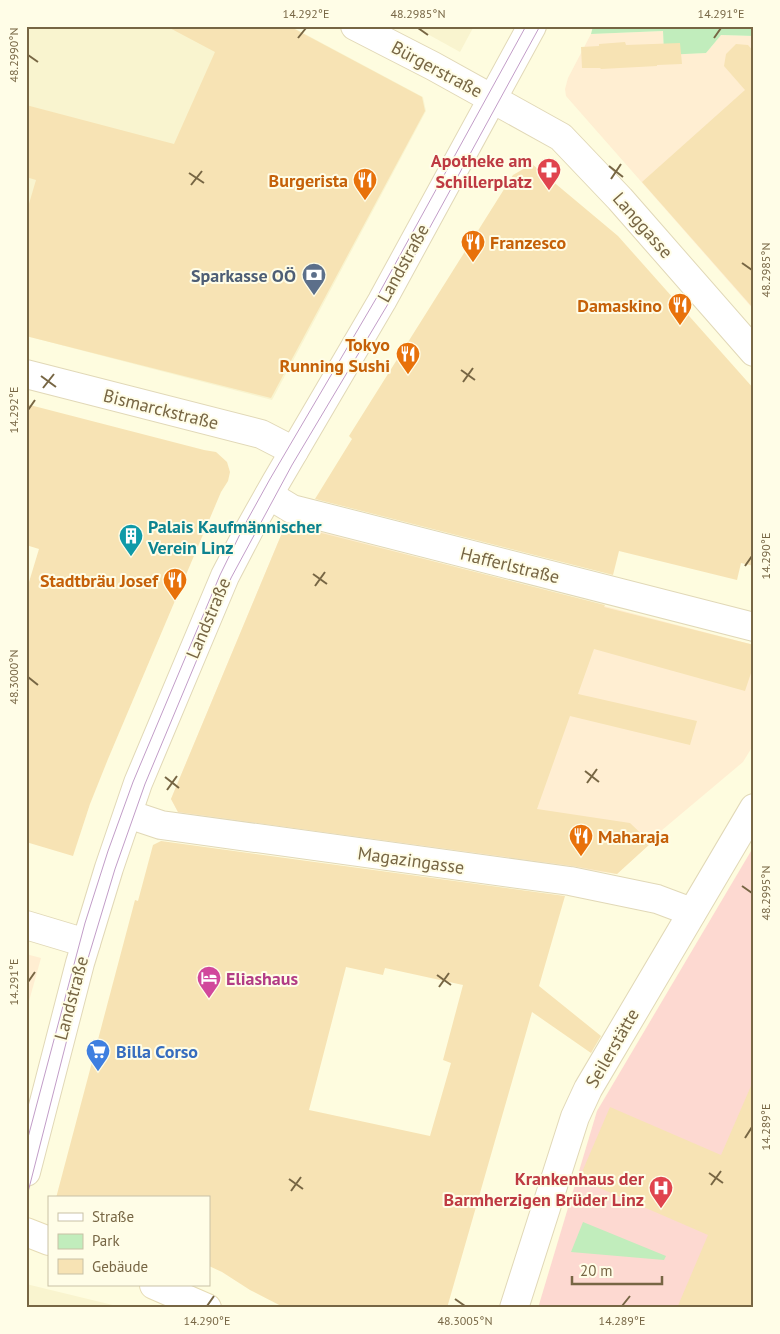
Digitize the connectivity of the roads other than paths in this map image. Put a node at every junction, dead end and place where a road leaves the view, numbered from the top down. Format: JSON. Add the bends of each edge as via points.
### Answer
{"nodes":[{"id":1,"x":355,"y":26,"type":"edge"},
{"id":2,"x":532,"y":26,"type":"edge"},
{"id":3,"x":492,"y":99,"type":"junction"},
{"id":4,"x":754,"y":352,"type":"edge"},
{"id":5,"x":26,"y":374,"type":"edge"},
{"id":6,"x":294,"y":451,"type":"junction"},
{"id":7,"x":269,"y":495,"type":"junction"},
{"id":8,"x":754,"y":628,"type":"edge"},
{"id":9,"x":754,"y":808,"type":"edge"},
{"id":10,"x":128,"y":814,"type":"junction"},
{"id":11,"x":691,"y":914,"type":"junction"},
{"id":12,"x":26,"y":925,"type":"edge"},
{"id":13,"x":86,"y":943,"type":"junction"},
{"id":14,"x":26,"y":1172,"type":"edge"},
{"id":15,"x":26,"y":1232,"type":"edge"},
{"id":16,"x":48,"y":1241,"type":"edge"},
{"id":17,"x":156,"y":1286,"type":"edge"},
{"id":18,"x":207,"y":1308,"type":"edge"},
{"id":19,"x":514,"y":1308,"type":"edge"}],
"edges":[{"from":1,"to":3,"type":"street","name":"Bürgerstraße"},
{"from":2,"to":3,"type":"street","name":"Landstraße"},
{"from":3,"to":4,"type":"street","name":"Langgasse","via":[[561,137]]},
{"from":3,"to":6,"type":"street","name":"Landstraße","via":[[382,301]]},
{"from":5,"to":6,"type":"street","name":"Bismarckstraße","via":[[261,434]]},
{"from":6,"to":7,"type":"street","name":"Landstraße"},
{"from":7,"to":8,"type":"street","name":"Hafferlstraße","via":[[292,509]]},
{"from":7,"to":10,"type":"street","name":"Landstraße","via":[[225,576]]},
{"from":9,"to":11,"type":"street","name":"Seilerstätte"},
{"from":10,"to":11,"type":"street","name":"Magazingasse","via":[[161,825],[570,881],[657,899]]},
{"from":10,"to":13,"type":"street","name":"Landstraße"},
{"from":11,"to":19,"type":"street","name":"Seilerstätte","via":[[575,1117]]},
{"from":12,"to":13,"type":"street"},
{"from":13,"to":14,"type":"street","name":"Landstraße"},
{"from":15,"to":16,"type":"street"},
{"from":17,"to":18,"type":"street"}]}
